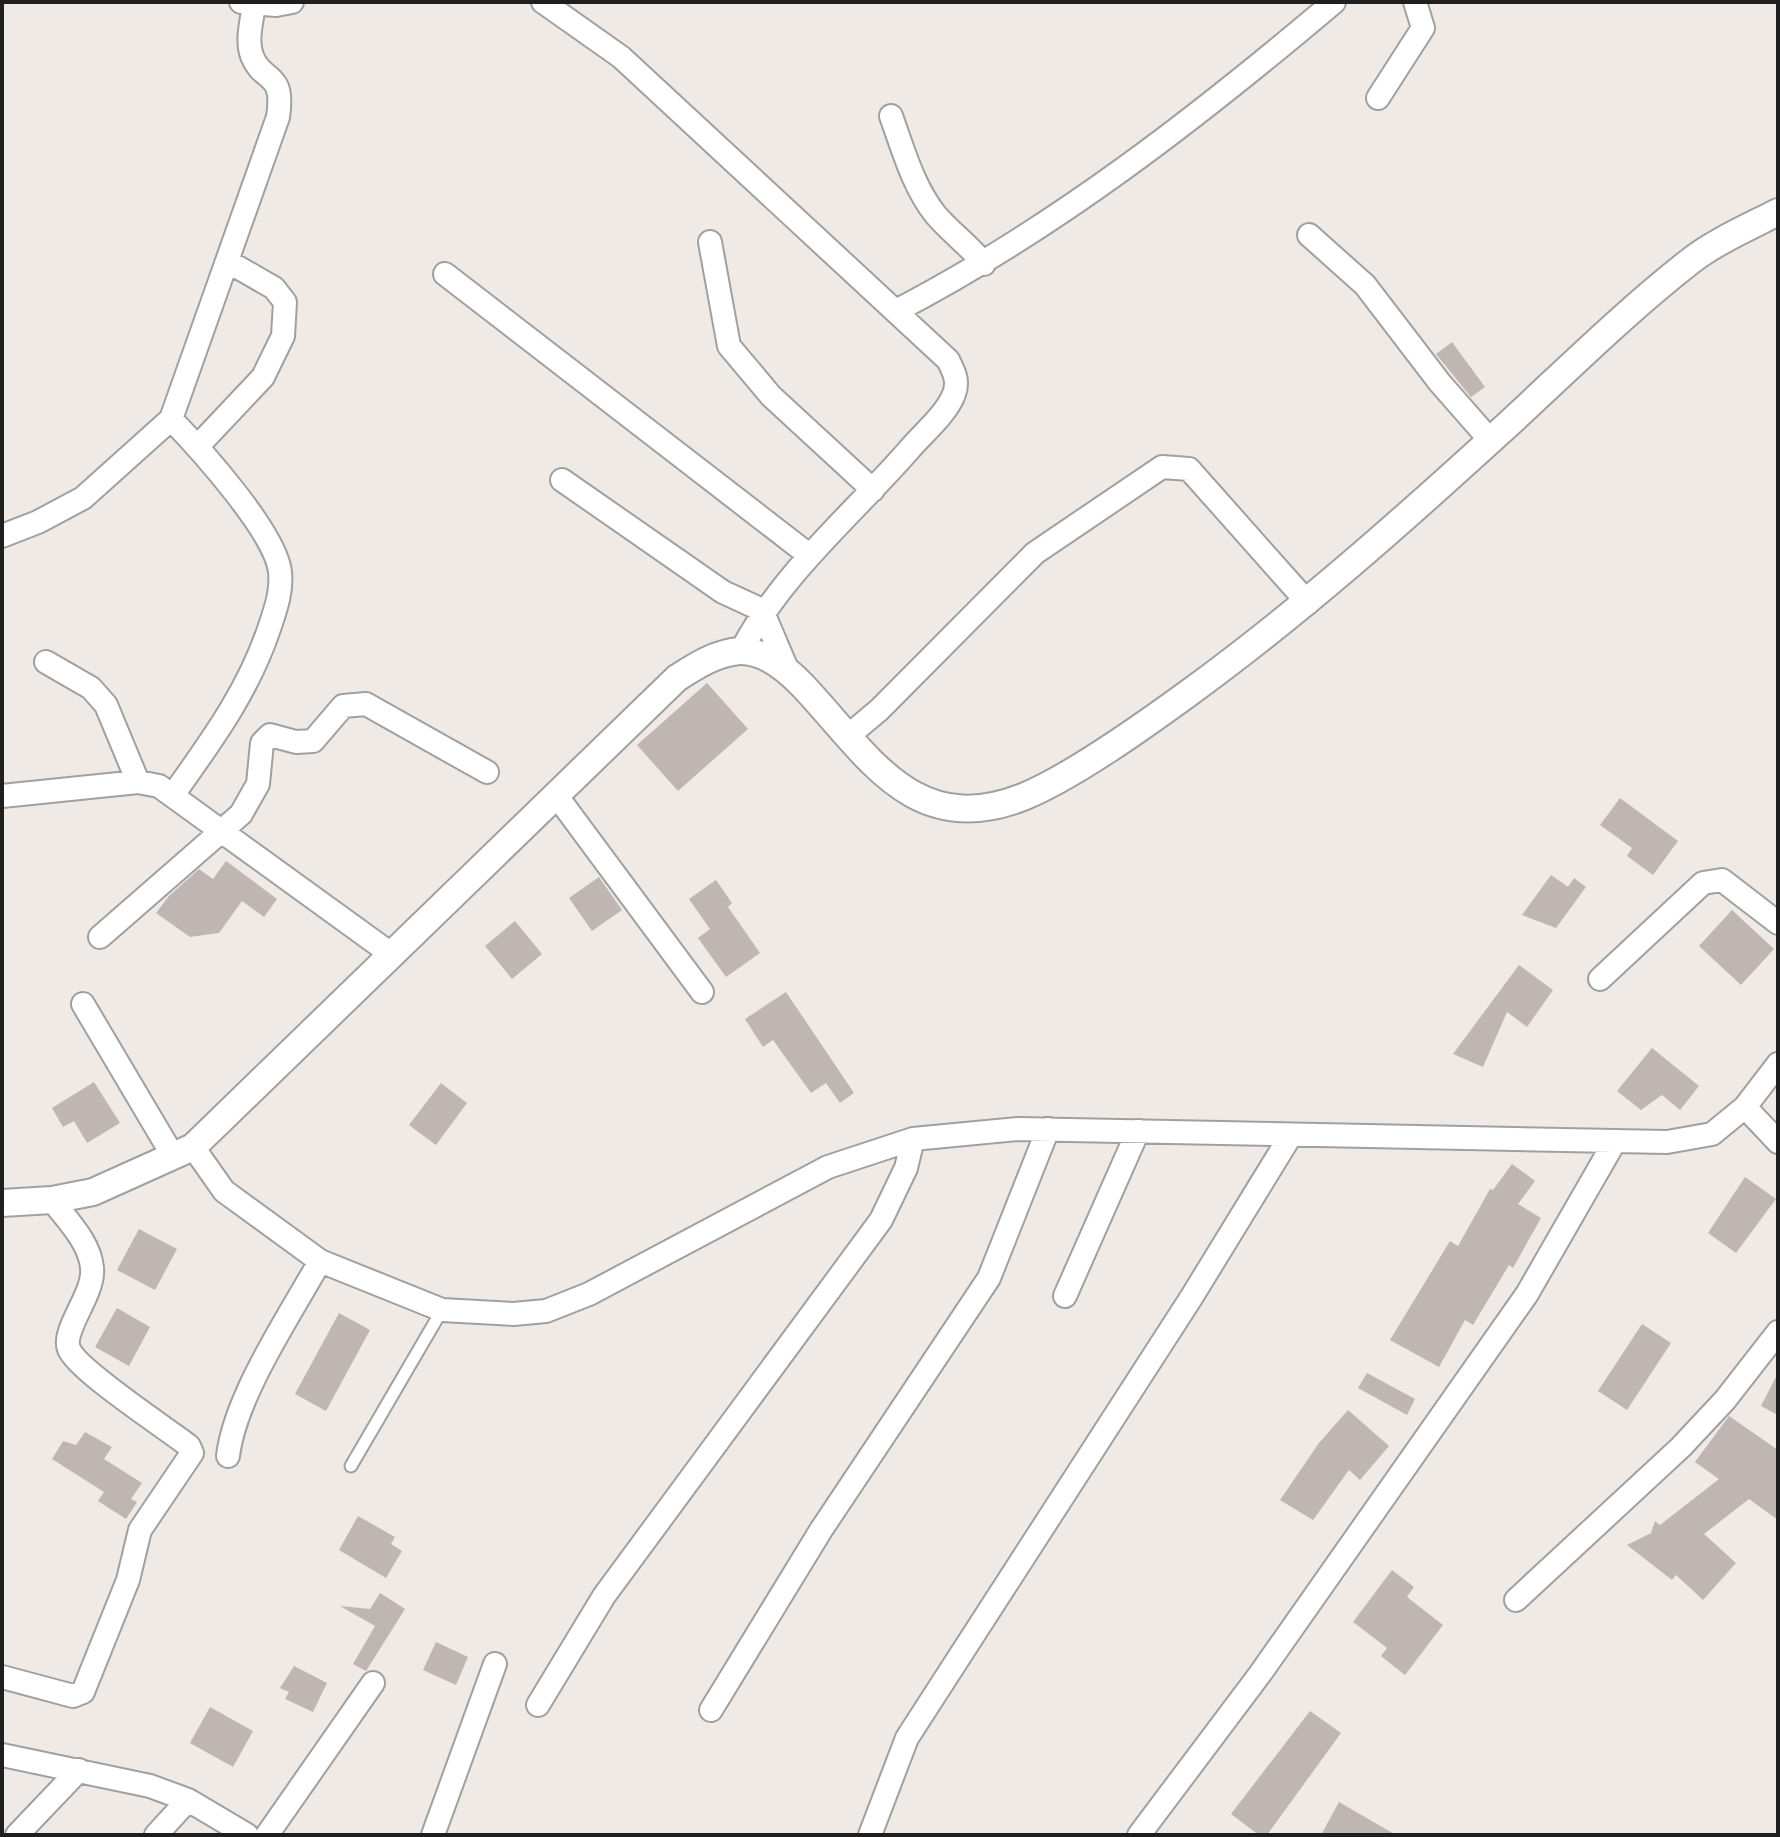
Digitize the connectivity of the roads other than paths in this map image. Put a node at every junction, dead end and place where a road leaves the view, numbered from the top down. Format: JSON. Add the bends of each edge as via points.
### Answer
{"nodes":[{"id":1,"x":292,"y":2,"type":"edge"},
{"id":2,"x":543,"y":2,"type":"edge"},
{"id":3,"x":1334,"y":2,"type":"edge"},
{"id":4,"x":1415,"y":2,"type":"edge"},
{"id":5,"x":246,"y":3,"type":"edge"},
{"id":6,"x":1378,"y":98,"type":"dead end"},
{"id":7,"x":891,"y":116,"type":"dead end"},
{"id":8,"x":1778,"y":212,"type":"edge"},
{"id":9,"x":1309,"y":235,"type":"dead end"},
{"id":10,"x":710,"y":242,"type":"dead end"},
{"id":11,"x":227,"y":261,"type":"junction"},
{"id":12,"x":984,"y":264,"type":"junction"},
{"id":13,"x":445,"y":274,"type":"dead end"},
{"id":14,"x":896,"y":311,"type":"junction"},
{"id":15,"x":171,"y":419,"type":"junction"},
{"id":16,"x":1490,"y":440,"type":"junction"},
{"id":17,"x":197,"y":447,"type":"junction"},
{"id":18,"x":562,"y":480,"type":"dead end"},
{"id":19,"x":873,"y":490,"type":"junction"},
{"id":20,"x":2,"y":536,"type":"edge"},
{"id":21,"x":809,"y":555,"type":"junction"},
{"id":22,"x":1308,"y":603,"type":"junction"},
{"id":23,"x":762,"y":610,"type":"junction"},
{"id":24,"x":741,"y":651,"type":"junction"},
{"id":25,"x":46,"y":662,"type":"dead end"},
{"id":26,"x":787,"y":669,"type":"junction"},
{"id":27,"x":848,"y":736,"type":"junction"},
{"id":28,"x":487,"y":772,"type":"dead end"},
{"id":29,"x":138,"y":782,"type":"junction"},
{"id":30,"x":173,"y":795,"type":"junction"},
{"id":31,"x":556,"y":795,"type":"junction"},
{"id":32,"x":2,"y":796,"type":"edge"},
{"id":33,"x":224,"y":832,"type":"junction"},
{"id":34,"x":1778,"y":923,"type":"edge"},
{"id":35,"x":100,"y":937,"type":"dead end"},
{"id":36,"x":391,"y":954,"type":"junction"},
{"id":37,"x":1600,"y":979,"type":"dead end"},
{"id":38,"x":702,"y":992,"type":"dead end"},
{"id":39,"x":83,"y":1004,"type":"dead end"},
{"id":40,"x":1778,"y":1064,"type":"edge"},
{"id":41,"x":1745,"y":1107,"type":"junction"},
{"id":42,"x":1048,"y":1129,"type":"junction"},
{"id":43,"x":1138,"y":1131,"type":"junction"},
{"id":44,"x":1291,"y":1135,"type":"junction"},
{"id":45,"x":913,"y":1139,"type":"junction"},
{"id":46,"x":1615,"y":1141,"type":"junction"},
{"id":47,"x":1778,"y":1142,"type":"edge"},
{"id":48,"x":183,"y":1151,"type":"junction"},
{"id":49,"x":52,"y":1200,"type":"junction"},
{"id":50,"x":2,"y":1203,"type":"edge"},
{"id":51,"x":320,"y":1261,"type":"junction"},
{"id":52,"x":1065,"y":1296,"type":"dead end"},
{"id":53,"x":442,"y":1310,"type":"junction"},
{"id":54,"x":1778,"y":1332,"type":"edge"},
{"id":55,"x":228,"y":1456,"type":"dead end"},
{"id":56,"x":351,"y":1466,"type":"dead end"},
{"id":57,"x":1516,"y":1600,"type":"dead end"},
{"id":58,"x":495,"y":1664,"type":"dead end"},
{"id":59,"x":2,"y":1677,"type":"edge"},
{"id":60,"x":373,"y":1683,"type":"dead end"},
{"id":61,"x":538,"y":1705,"type":"dead end"},
{"id":62,"x":711,"y":1710,"type":"dead end"},
{"id":63,"x":2,"y":1755,"type":"edge"},
{"id":64,"x":79,"y":1770,"type":"junction"},
{"id":65,"x":188,"y":1800,"type":"junction"},
{"id":66,"x":17,"y":1835,"type":"edge"},
{"id":67,"x":156,"y":1835,"type":"edge"},
{"id":68,"x":247,"y":1835,"type":"edge"},
{"id":69,"x":267,"y":1835,"type":"edge"},
{"id":70,"x":433,"y":1835,"type":"edge"},
{"id":71,"x":870,"y":1835,"type":"edge"},
{"id":72,"x":1139,"y":1835,"type":"edge"}],
"edges":[{"from":1,"to":5,"type":"street"},
{"from":2,"to":14,"type":"street","via":[[621,57]]},
{"from":3,"to":12,"type":"street","via":[[1221,98]]},
{"from":4,"to":6,"type":"street","via":[[1423,28]]},
{"from":5,"to":11,"type":"street","via":[[252,55],[271,76],[281,101]]},
{"from":7,"to":12,"type":"street","via":[[909,169],[936,214]]},
{"from":8,"to":16,"type":"street","via":[[1690,260]]},
{"from":9,"to":16,"type":"street","via":[[1365,285]]},
{"from":10,"to":19,"type":"street","via":[[729,346],[771,396]]},
{"from":11,"to":15,"type":"street"},
{"from":11,"to":17,"type":"street","via":[[274,288],[285,302],[283,336],[263,377]]},
{"from":12,"to":14,"type":"street"},
{"from":13,"to":21,"type":"street"},
{"from":14,"to":19,"type":"street","via":[[948,360],[957,378],[954,395]]},
{"from":15,"to":17,"type":"street"},
{"from":15,"to":20,"type":"street","via":[[83,498]]},
{"from":16,"to":22,"type":"street"},
{"from":17,"to":30,"type":"street","via":[[242,501],[275,557],[280,597],[256,669]]},
{"from":18,"to":23,"type":"street","via":[[723,592]]},
{"from":19,"to":21,"type":"street"},
{"from":21,"to":23,"type":"street"},
{"from":22,"to":27,"type":"street","via":[[1159,714],[1053,781],[1004,804],[952,809],[927,803],[882,776]]},
{"from":22,"to":27,"type":"street","via":[[1189,469],[1162,467],[1035,553],[912,679]]},
{"from":23,"to":24,"type":"street"},
{"from":23,"to":26,"type":"street"},
{"from":24,"to":26,"type":"street"},
{"from":24,"to":31,"type":"street","via":[[707,660],[677,678]]},
{"from":25,"to":29,"type":"street","via":[[91,688],[106,705]]},
{"from":26,"to":27,"type":"street"},
{"from":28,"to":33,"type":"street","via":[[366,704],[343,706],[313,741],[270,735],[262,743],[258,784]]},
{"from":29,"to":30,"type":"street"},
{"from":29,"to":32,"type":"street"},
{"from":30,"to":33,"type":"street"},
{"from":31,"to":36,"type":"street"},
{"from":31,"to":38,"type":"street"},
{"from":33,"to":35,"type":"street"},
{"from":33,"to":36,"type":"street"},
{"from":34,"to":37,"type":"street","via":[[1722,880],[1703,883]]},
{"from":36,"to":48,"type":"street"},
{"from":39,"to":48,"type":"street"},
{"from":40,"to":41,"type":"street"},
{"from":41,"to":46,"type":"street","via":[[1712,1134],[1667,1142]]},
{"from":41,"to":47,"type":"street"},
{"from":42,"to":43,"type":"street"},
{"from":42,"to":45,"type":"street"},
{"from":42,"to":62,"type":"street","via":[[989,1278],[821,1530]]},
{"from":43,"to":44,"type":"street"},
{"from":43,"to":52,"type":"street"},
{"from":44,"to":46,"type":"street"},
{"from":44,"to":71,"type":"street","via":[[907,1738]]},
{"from":45,"to":53,"type":"street","via":[[828,1167],[628,1274],[546,1311]]},
{"from":45,"to":61,"type":"street","via":[[906,1168],[881,1220],[604,1596]]},
{"from":46,"to":72,"type":"street","via":[[1527,1294],[1260,1674]]},
{"from":48,"to":49,"type":"street","via":[[93,1192]]},
{"from":48,"to":51,"type":"street","via":[[224,1191]]},
{"from":49,"to":50,"type":"street"},
{"from":49,"to":59,"type":"street","via":[[84,1243],[92,1268],[89,1291],[67,1339],[69,1351],[192,1453],[140,1530],[128,1580],[83,1692],[73,1696]]},
{"from":51,"to":53,"type":"street"},
{"from":51,"to":55,"type":"street","via":[[260,1368],[230,1437]]},
{"from":53,"to":56,"type":"lane"},
{"from":54,"to":57,"type":"street","via":[[1681,1447]]},
{"from":58,"to":70,"type":"street"},
{"from":60,"to":69,"type":"street"},
{"from":63,"to":64,"type":"street"},
{"from":64,"to":65,"type":"street"},
{"from":64,"to":66,"type":"street"},
{"from":65,"to":67,"type":"street"},
{"from":65,"to":68,"type":"street"}]}
